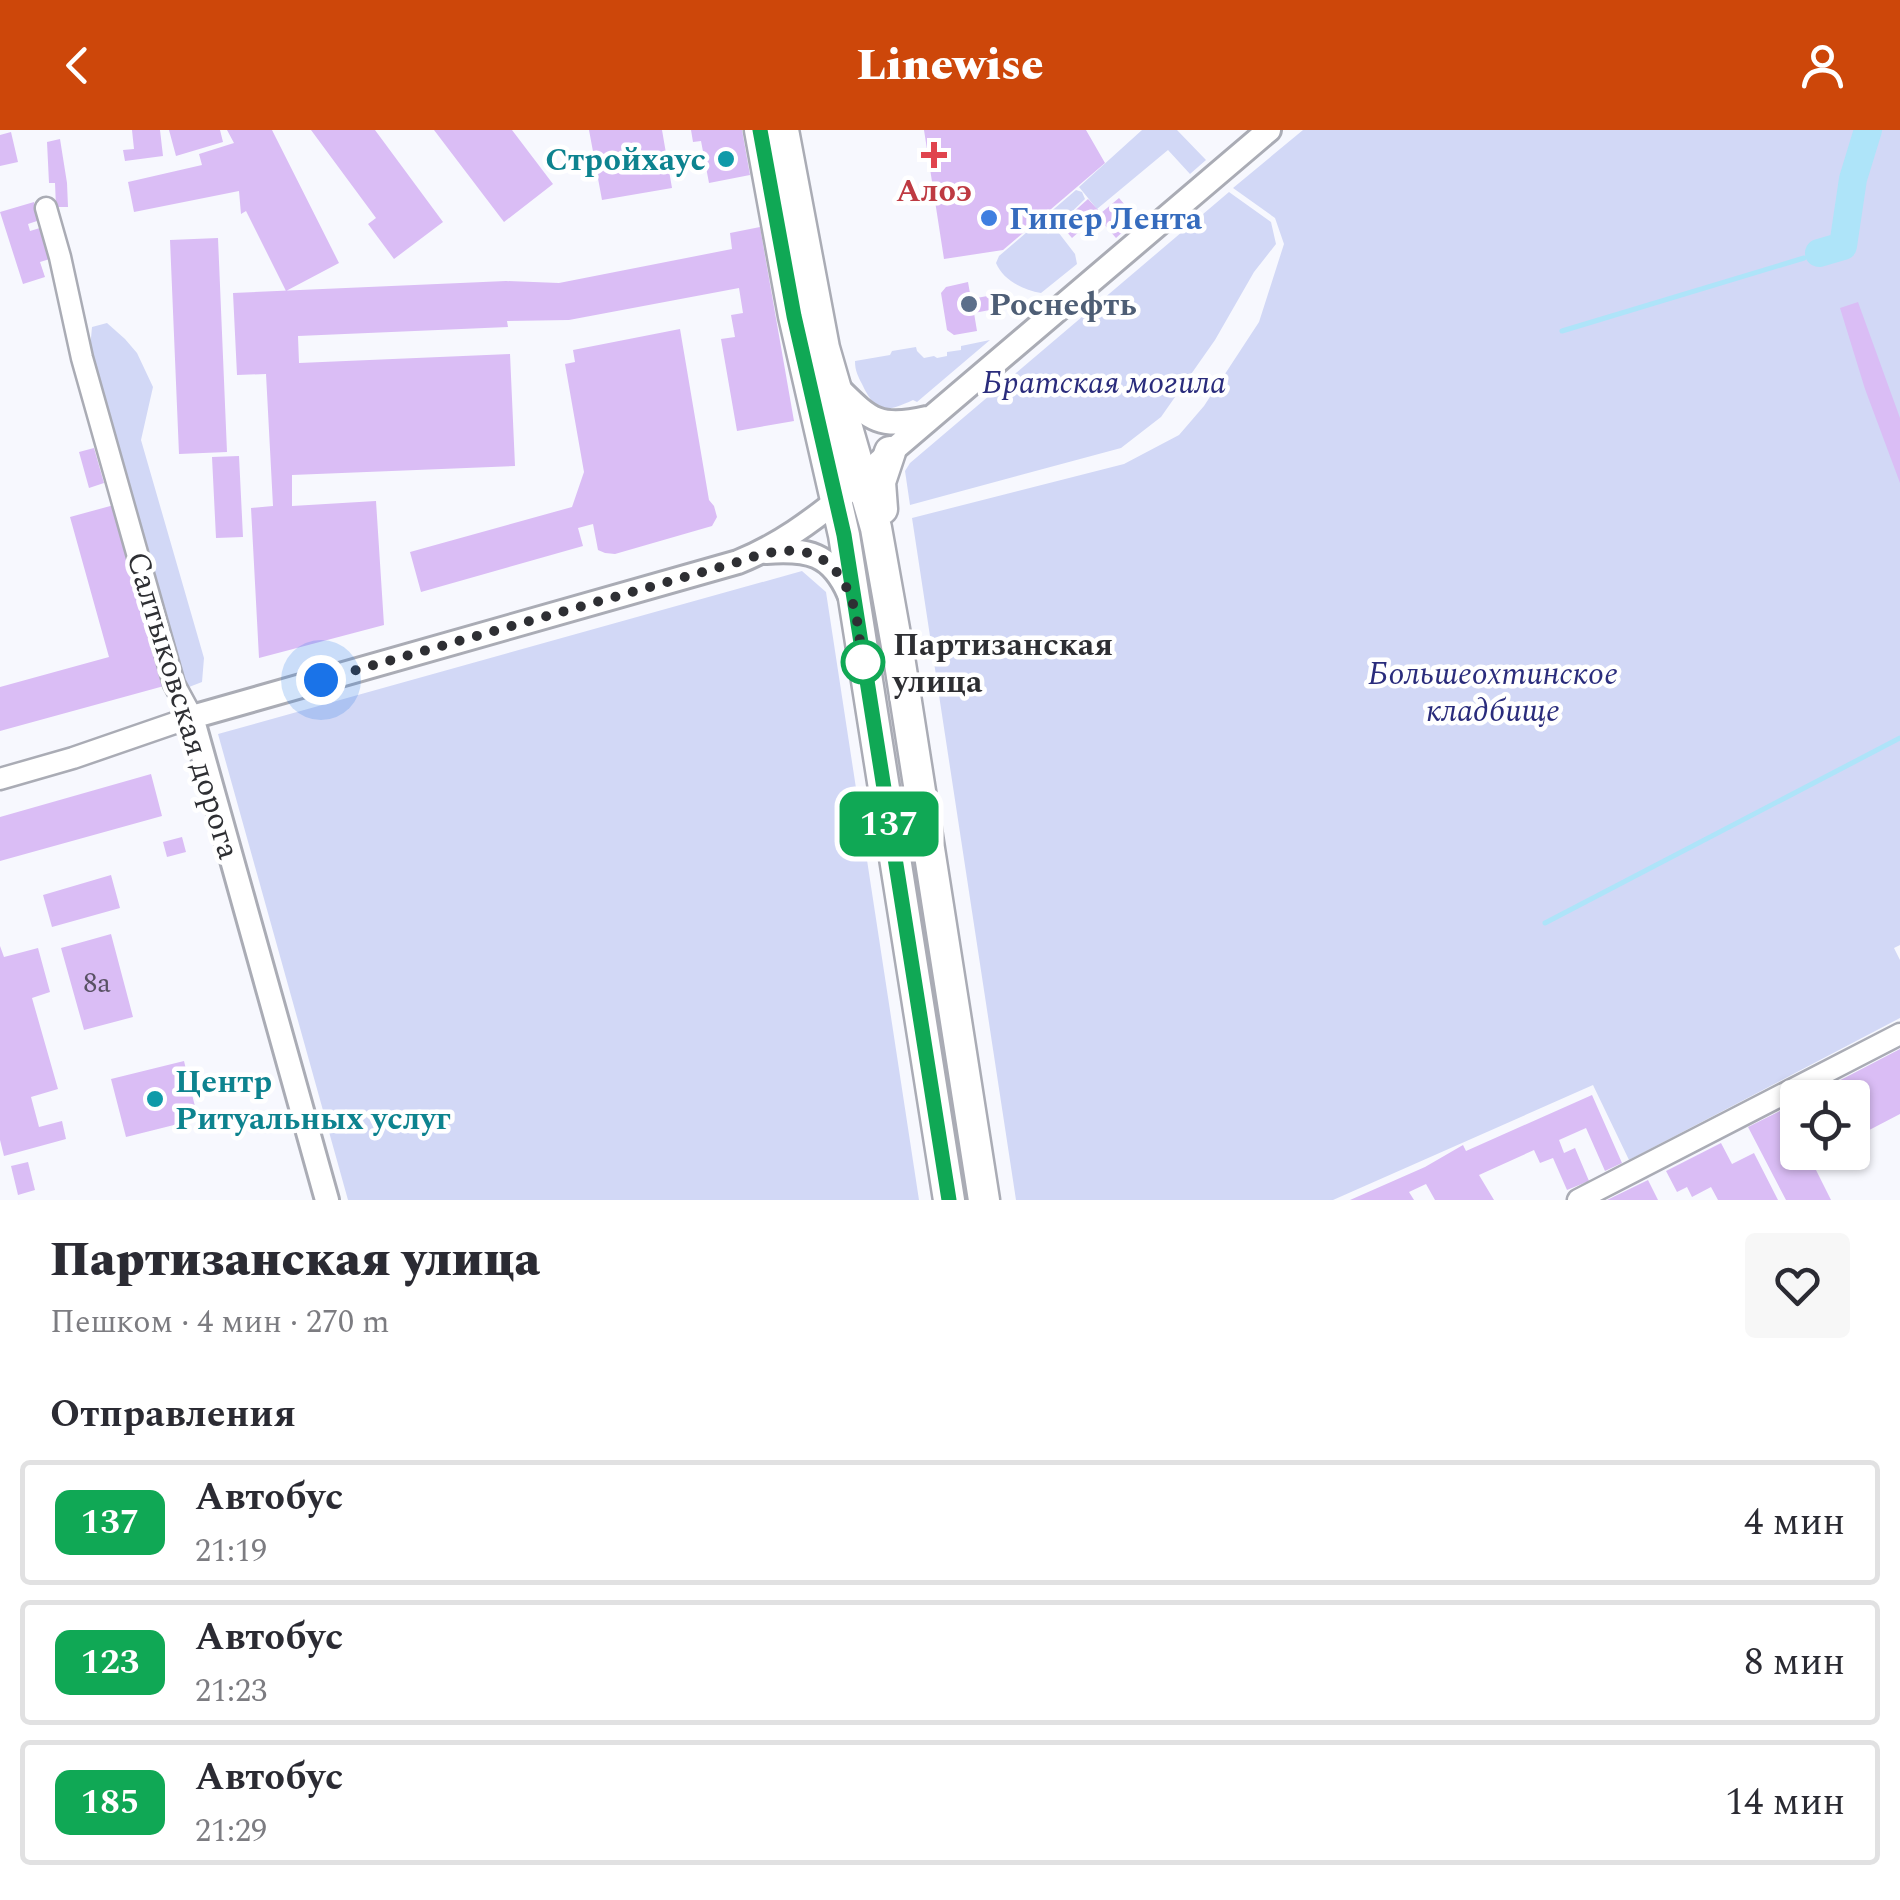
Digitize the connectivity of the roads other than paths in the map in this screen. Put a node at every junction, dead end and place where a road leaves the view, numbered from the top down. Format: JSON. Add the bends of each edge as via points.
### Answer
{"nodes":[{"id":1,"x":760,"y":130,"type":"edge"},
{"id":2,"x":783,"y":130,"type":"edge"},
{"id":3,"x":1269,"y":130,"type":"edge"},
{"id":4,"x":46,"y":208,"type":"dead end"},
{"id":5,"x":832,"y":382,"type":"junction"},
{"id":6,"x":930,"y":417,"type":"junction"},
{"id":7,"x":890,"y":452,"type":"junction"},
{"id":8,"x":862,"y":478,"type":"junction"},
{"id":9,"x":836,"y":501,"type":"junction"},
{"id":10,"x":763,"y":552,"type":"junction"},
{"id":11,"x":886,"y":586,"type":"junction"},
{"id":12,"x":854,"y":604,"type":"junction"},
{"id":13,"x":192,"y":718,"type":"junction"},
{"id":14,"x":0,"y":779,"type":"edge"},
{"id":15,"x":1900,"y":1034,"type":"edge"},
{"id":16,"x":328,"y":1200,"type":"edge"},
{"id":17,"x":949,"y":1200,"type":"edge"},
{"id":18,"x":984,"y":1200,"type":"edge"},
{"id":19,"x":1578,"y":1200,"type":"edge"}],
"edges":[{"from":1,"to":9,"type":"main road"},
{"from":2,"to":5,"type":"main road"},
{"from":3,"to":6,"type":"street"},
{"from":4,"to":13,"type":"street","name":"Салтыковская дорога","via":[[174,684]]},
{"from":5,"to":6,"type":"street","via":[[881,421]]},
{"from":5,"to":8,"type":"main road"},
{"from":6,"to":7,"type":"street"},
{"from":7,"to":8,"type":"street"},
{"from":7,"to":11,"type":"main road","via":[[879,494],[892,566]]},
{"from":8,"to":9,"type":"street"},
{"from":8,"to":11,"type":"main road"},
{"from":9,"to":10,"type":"street"},
{"from":9,"to":12,"type":"main road"},
{"from":10,"to":12,"type":"street","via":[[820,556],[834,567]]},
{"from":10,"to":13,"type":"street"},
{"from":11,"to":18,"type":"main road"},
{"from":12,"to":17,"type":"main road"},
{"from":13,"to":14,"type":"street"},
{"from":13,"to":16,"type":"street","name":"Салтыковская дорога"},
{"from":15,"to":19,"type":"street"}]}
